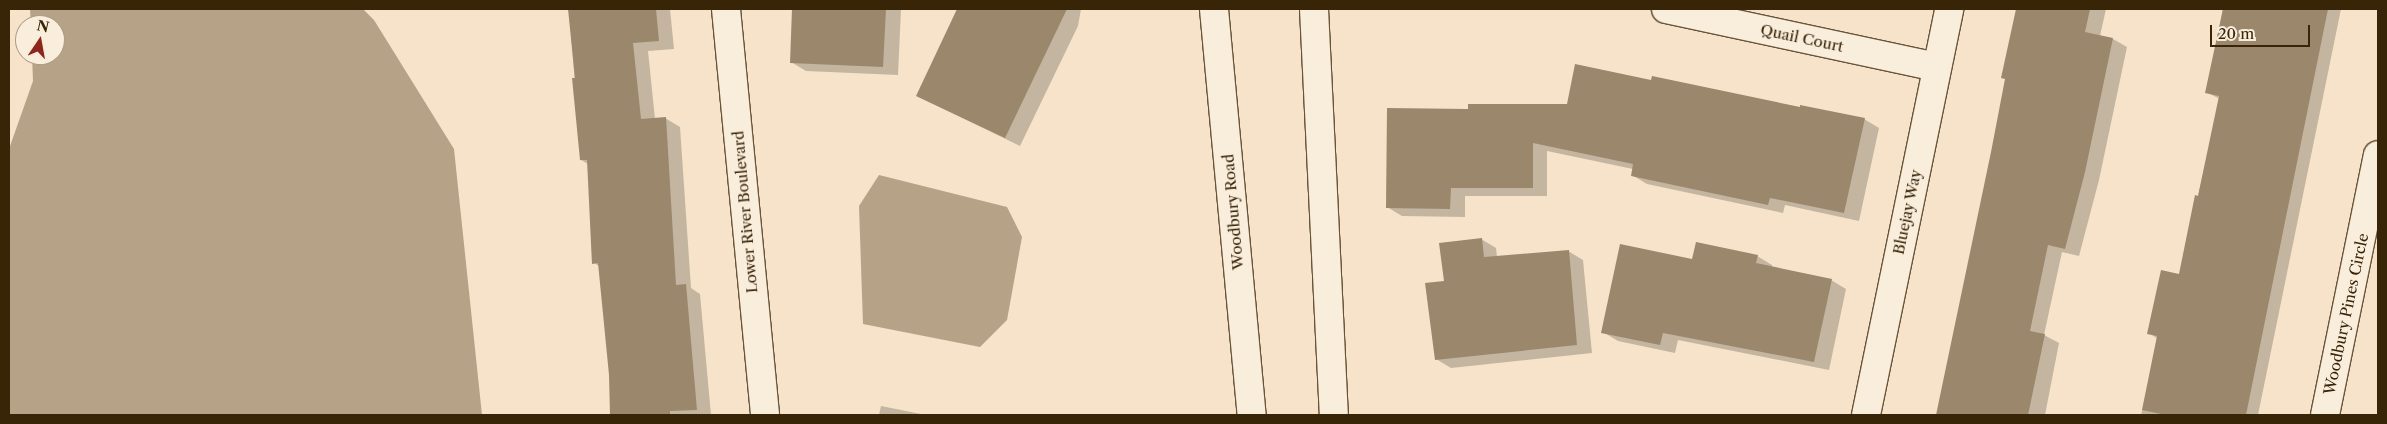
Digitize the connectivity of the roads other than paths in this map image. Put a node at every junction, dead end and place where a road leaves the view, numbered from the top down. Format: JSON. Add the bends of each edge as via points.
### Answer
{"nodes":[{"id":1,"x":726,"y":9,"type":"edge"},
{"id":2,"x":1214,"y":9,"type":"edge"},
{"id":3,"x":1314,"y":9,"type":"edge"},
{"id":4,"x":1666,"y":9,"type":"edge"},
{"id":5,"x":1949,"y":9,"type":"edge"},
{"id":6,"x":1937,"y":67,"type":"junction"},
{"id":7,"x":2378,"y":155,"type":"edge"},
{"id":8,"x":764,"y":415,"type":"edge"},
{"id":9,"x":1252,"y":415,"type":"edge"},
{"id":10,"x":1334,"y":415,"type":"edge"},
{"id":11,"x":1866,"y":415,"type":"edge"},
{"id":12,"x":2325,"y":415,"type":"edge"}],
"edges":[{"from":1,"to":8,"type":"street","name":"Lower River Boulevard"},
{"from":2,"to":9,"type":"street","name":"Woodbury Road"},
{"from":3,"to":10,"type":"street"},
{"from":4,"to":6,"type":"street","name":"Quail Court"},
{"from":5,"to":6,"type":"street","name":"Bluejay Way"},
{"from":6,"to":11,"type":"street","name":"Bluejay Way"},
{"from":7,"to":12,"type":"street","name":"Woodbury Pines Circle"}]}
